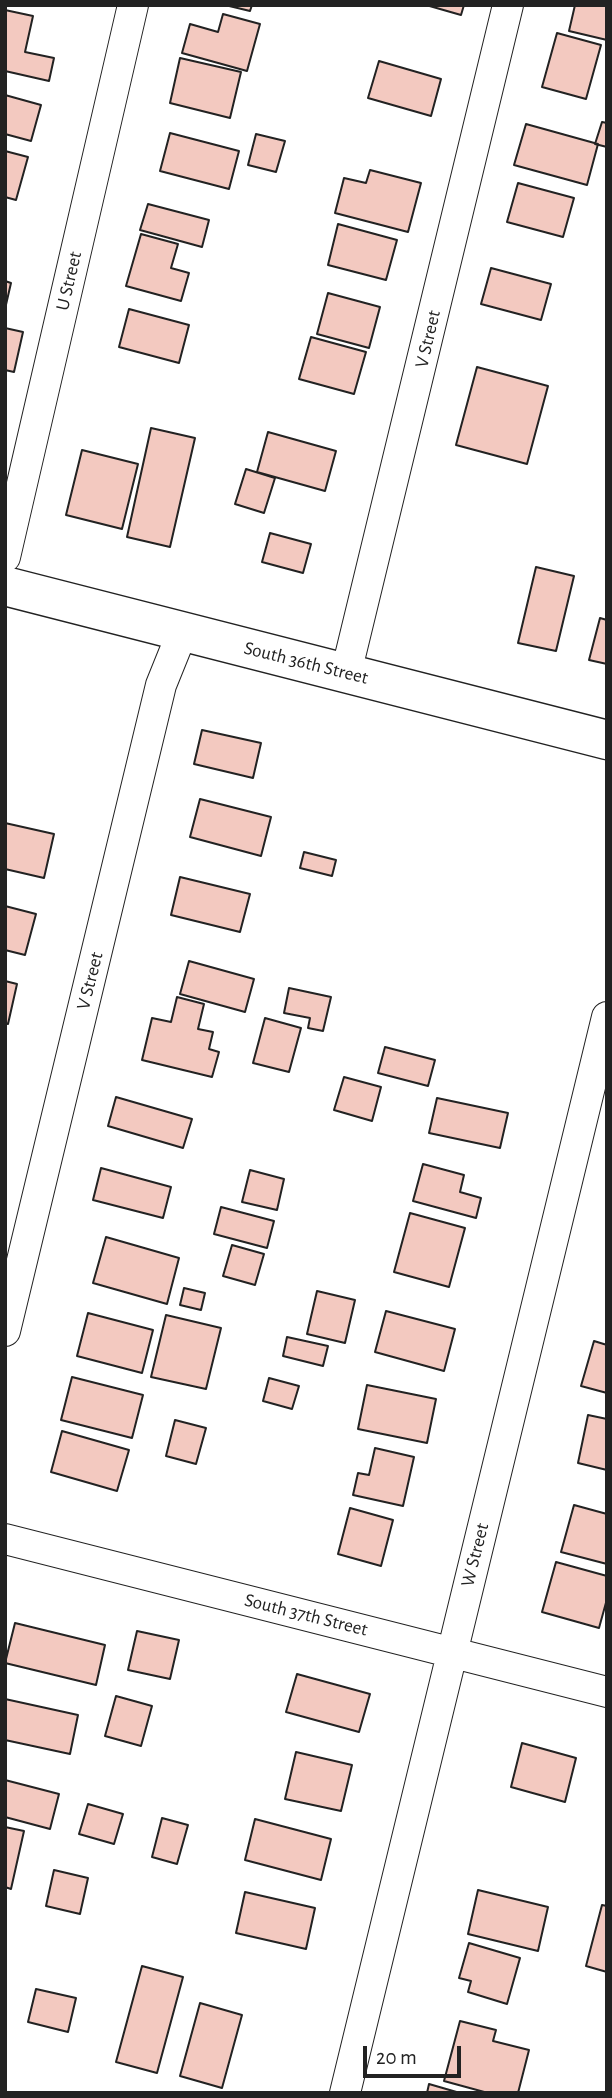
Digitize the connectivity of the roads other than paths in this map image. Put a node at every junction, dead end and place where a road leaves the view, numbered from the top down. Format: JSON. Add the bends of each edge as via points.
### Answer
{"nodes":[{"id":1,"x":133,"y":5,"type":"edge"},
{"id":2,"x":508,"y":5,"type":"edge"},
{"id":3,"x":5,"y":557,"type":"edge"},
{"id":4,"x":5,"y":586,"type":"edge"},
{"id":5,"x":182,"y":633,"type":"junction"},
{"id":6,"x":346,"y":673,"type":"junction"},
{"id":7,"x":607,"y":740,"type":"edge"},
{"id":8,"x":607,"y":1017,"type":"edge"},
{"id":9,"x":5,"y":1331,"type":"edge"},
{"id":10,"x":5,"y":1539,"type":"edge"},
{"id":11,"x":452,"y":1653,"type":"junction"},
{"id":12,"x":607,"y":1692,"type":"edge"},
{"id":13,"x":345,"y":2093,"type":"edge"}],
"edges":[{"from":1,"to":3,"type":"street","name":"U Street"},
{"from":2,"to":6,"type":"street","name":"V Street"},
{"from":4,"to":5,"type":"main road","name":"South 36th Street"},
{"from":5,"to":6,"type":"main road","name":"South 36th Street"},
{"from":5,"to":9,"type":"street","name":"V Street","via":[[161,685]]},
{"from":6,"to":7,"type":"main road","name":"South 36th Street"},
{"from":8,"to":11,"type":"street","name":"W Street"},
{"from":10,"to":11,"type":"street","name":"South 37th Street"},
{"from":11,"to":12,"type":"street","name":"South 37th Street"},
{"from":11,"to":13,"type":"street","name":"W Street"}]}
